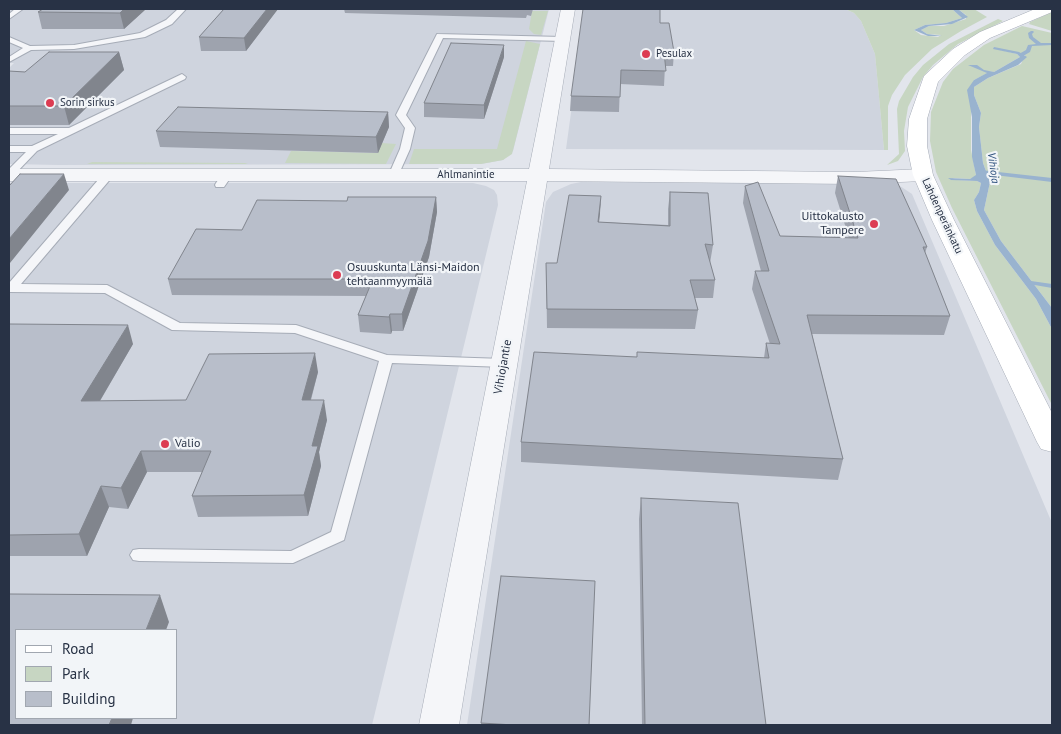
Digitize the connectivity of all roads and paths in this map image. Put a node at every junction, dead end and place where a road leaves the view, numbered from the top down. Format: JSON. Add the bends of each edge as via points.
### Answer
{"nodes":[{"id":1,"x":19,"y":9,"type":"edge"},
{"id":2,"x":182,"y":9,"type":"edge"},
{"id":3,"x":568,"y":9,"type":"edge"},
{"id":4,"x":1047,"y":9,"type":"edge"},
{"id":5,"x":9,"y":17,"type":"edge"},
{"id":6,"x":563,"y":38,"type":"junction"},
{"id":7,"x":9,"y":40,"type":"edge"},
{"id":8,"x":28,"y":48,"type":"junction"},
{"id":9,"x":9,"y":60,"type":"edge"},
{"id":10,"x":182,"y":77,"type":"dead end"},
{"id":11,"x":9,"y":130,"type":"edge"},
{"id":12,"x":72,"y":131,"type":"junction"},
{"id":13,"x":9,"y":148,"type":"edge"},
{"id":14,"x":34,"y":149,"type":"junction"},
{"id":15,"x":9,"y":174,"type":"edge"},
{"id":16,"x":109,"y":174,"type":"junction"},
{"id":17,"x":394,"y":174,"type":"junction"},
{"id":18,"x":923,"y":175,"type":"junction"},
{"id":19,"x":538,"y":176,"type":"junction"},
{"id":20,"x":10,"y":288,"type":"edge"},
{"id":21,"x":386,"y":359,"type":"junction"},
{"id":22,"x":504,"y":363,"type":"junction"},
{"id":23,"x":1052,"y":442,"type":"edge"},
{"id":24,"x":139,"y":555,"type":"dead end"},
{"id":25,"x":439,"y":725,"type":"edge"}],
"edges":[{"from":1,"to":5,"type":"lane"},
{"from":2,"to":8,"type":"lane","via":[[169,22],[142,35],[74,47]]},
{"from":3,"to":6,"type":"street","name":"Vihiojantie"},
{"from":4,"to":18,"type":"main road","name":"Lahdenperänkatu","via":[[985,35],[959,52],[930,80],[918,119],[917,146]]},
{"from":6,"to":17,"type":"lane","via":[[440,36],[401,115],[410,128]]},
{"from":6,"to":19,"type":"street","name":"Vihiojantie"},
{"from":7,"to":8,"type":"lane"},
{"from":8,"to":9,"type":"lane"},
{"from":10,"to":12,"type":"lane"},
{"from":11,"to":12,"type":"lane"},
{"from":12,"to":14,"type":"lane"},
{"from":13,"to":14,"type":"lane"},
{"from":14,"to":15,"type":"lane"},
{"from":15,"to":16,"type":"street","name":"Ahlmanintie"},
{"from":16,"to":17,"type":"street","name":"Ahlmanintie","via":[[224,180]]},
{"from":16,"to":20,"type":"lane"},
{"from":17,"to":19,"type":"street","name":"Ahlmanintie"},
{"from":18,"to":19,"type":"street","name":"Ahlmanintie","via":[[856,178]]},
{"from":18,"to":23,"type":"main road","name":"Lahdenperänkatu"},
{"from":19,"to":22,"type":"street","name":"Vihiojantie"},
{"from":20,"to":21,"type":"lane","via":[[107,289],[177,327],[296,329]]},
{"from":21,"to":22,"type":"lane"},
{"from":21,"to":24,"type":"lane","via":[[338,536],[293,557]]},
{"from":22,"to":25,"type":"street","name":"Vihiojantie"}]}
